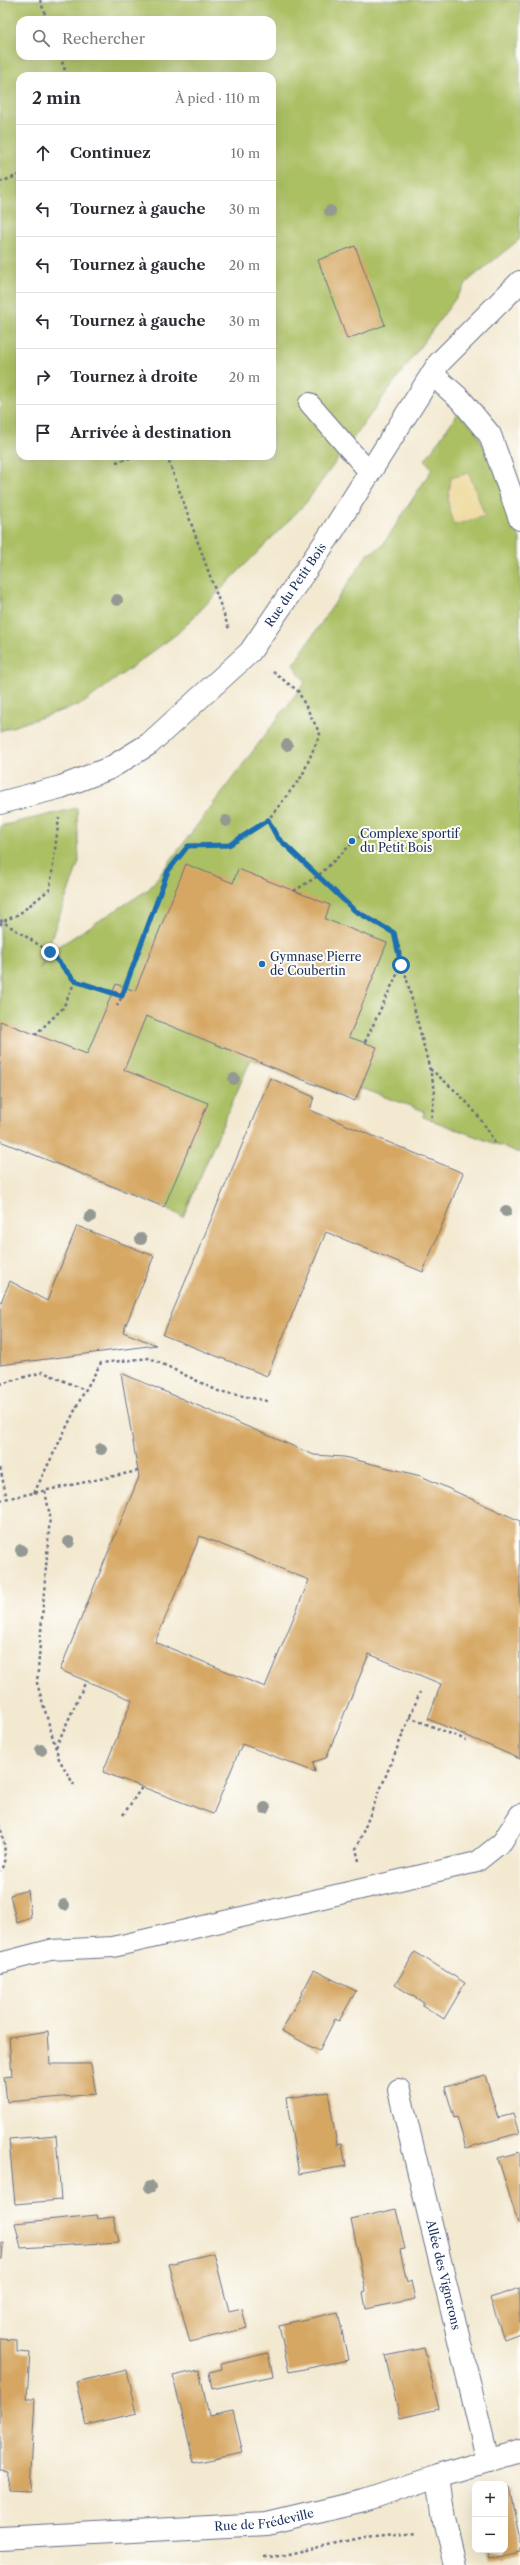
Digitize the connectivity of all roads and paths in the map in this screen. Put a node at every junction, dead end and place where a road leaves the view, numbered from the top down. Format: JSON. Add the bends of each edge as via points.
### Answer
{"nodes":[{"id":1,"x":40,"y":0,"type":"edge"},
{"id":2,"x":46,"y":16,"type":"edge"},
{"id":3,"x":61,"y":60,"type":"edge"},
{"id":4,"x":66,"y":72,"type":"edge"},
{"id":5,"x":16,"y":176,"type":"edge"},
{"id":6,"x":0,"y":182,"type":"edge"},
{"id":7,"x":520,"y":282,"type":"edge"},
{"id":8,"x":432,"y":374,"type":"junction"},
{"id":9,"x":309,"y":403,"type":"dead end"},
{"id":10,"x":123,"y":460,"type":"edge"},
{"id":11,"x":168,"y":460,"type":"edge"},
{"id":12,"x":116,"y":462,"type":"dead end"},
{"id":13,"x":370,"y":473,"type":"junction"},
{"id":14,"x":520,"y":519,"type":"edge"},
{"id":15,"x":232,"y":637,"type":"dead end"},
{"id":16,"x":274,"y":672,"type":"dead end"},
{"id":17,"x":60,"y":787,"type":"junction"},
{"id":18,"x":0,"y":803,"type":"edge"},
{"id":19,"x":268,"y":820,"type":"junction"},
{"id":20,"x":362,"y":834,"type":"dead end"},
{"id":21,"x":318,"y":876,"type":"junction"},
{"id":22,"x":294,"y":891,"type":"dead end"},
{"id":23,"x":1,"y":922,"type":"edge"},
{"id":24,"x":401,"y":965,"type":"junction"},
{"id":25,"x":75,"y":981,"type":"junction"},
{"id":26,"x":122,"y":996,"type":"junction"},
{"id":27,"x":117,"y":1006,"type":"dead end"},
{"id":28,"x":34,"y":1035,"type":"dead end"},
{"id":29,"x":365,"y":1042,"type":"dead end"},
{"id":30,"x":429,"y":1068,"type":"junction"},
{"id":31,"x":431,"y":1120,"type":"dead end"},
{"id":32,"x":494,"y":1144,"type":"dead end"},
{"id":33,"x":0,"y":1384,"type":"edge"},
{"id":34,"x":85,"y":1390,"type":"junction"},
{"id":35,"x":266,"y":1401,"type":"dead end"},
{"id":36,"x":0,"y":1468,"type":"edge"},
{"id":37,"x":138,"y":1471,"type":"dead end"},
{"id":38,"x":45,"y":1491,"type":"junction"},
{"id":39,"x":34,"y":1493,"type":"junction"},
{"id":40,"x":7,"y":1499,"type":"junction"},
{"id":41,"x":0,"y":1500,"type":"edge"},
{"id":42,"x":86,"y":1681,"type":"dead end"},
{"id":43,"x":420,"y":1692,"type":"dead end"},
{"id":44,"x":409,"y":1717,"type":"junction"},
{"id":45,"x":466,"y":1740,"type":"dead end"},
{"id":46,"x":56,"y":1747,"type":"junction"},
{"id":47,"x":74,"y":1785,"type":"dead end"},
{"id":48,"x":142,"y":1787,"type":"dead end"},
{"id":49,"x":520,"y":1814,"type":"edge"},
{"id":50,"x":123,"y":1815,"type":"dead end"},
{"id":51,"x":0,"y":1824,"type":"edge"},
{"id":52,"x":0,"y":1871,"type":"edge"},
{"id":53,"x":365,"y":1890,"type":"junction"},
{"id":54,"x":0,"y":1963,"type":"edge"},
{"id":55,"x":399,"y":2090,"type":"dead end"},
{"id":56,"x":520,"y":2451,"type":"edge"},
{"id":57,"x":488,"y":2461,"type":"junction"},
{"id":58,"x":438,"y":2476,"type":"junction"},
{"id":59,"x":0,"y":2538,"type":"edge"},
{"id":60,"x":455,"y":2565,"type":"edge"}],
"edges":[{"from":1,"to":2,"type":"path"},
{"from":3,"to":4,"type":"path"},
{"from":5,"to":6,"type":"path"},
{"from":7,"to":8,"type":"street","name":"Rue du Petit Bois"},
{"from":8,"to":13,"type":"street","name":"Rue du Petit Bois"},
{"from":8,"to":14,"type":"street","via":[[462,400],[490,435]]},
{"from":9,"to":13,"type":"lane"},
{"from":10,"to":12,"type":"path"},
{"from":11,"to":15,"type":"path"},
{"from":13,"to":17,"type":"street","name":"Rue du Petit Bois","via":[[250,652],[149,744],[110,768]]},
{"from":16,"to":19,"type":"path","via":[[298,691],[320,734],[302,776]]},
{"from":17,"to":18,"type":"street","name":"Rue du Petit Bois"},
{"from":17,"to":23,"type":"path","via":[[58,829],[50,889],[19,914]]},
{"from":19,"to":21,"type":"path","via":[[277,837]]},
{"from":19,"to":26,"type":"path","via":[[229,845],[188,846],[168,871]]},
{"from":20,"to":21,"type":"path"},
{"from":21,"to":22,"type":"path"},
{"from":21,"to":24,"type":"path","via":[[354,910],[394,933]]},
{"from":23,"to":25,"type":"path","via":[[50,952]]},
{"from":24,"to":29,"type":"path"},
{"from":24,"to":30,"type":"path"},
{"from":25,"to":26,"type":"path"},
{"from":25,"to":28,"type":"path","via":[[63,1008]]},
{"from":26,"to":27,"type":"path"},
{"from":30,"to":31,"type":"path","via":[[435,1090]]},
{"from":30,"to":32,"type":"path","via":[[469,1103],[486,1125]]},
{"from":33,"to":34,"type":"path","via":[[43,1372]]},
{"from":34,"to":35,"type":"path","via":[[101,1363],[150,1358],[218,1391]]},
{"from":34,"to":39,"type":"path"},
{"from":36,"to":40,"type":"path"},
{"from":37,"to":38,"type":"path"},
{"from":38,"to":39,"type":"path"},
{"from":38,"to":46,"type":"path","via":[[50,1516],[37,1683]]},
{"from":39,"to":40,"type":"path"},
{"from":40,"to":41,"type":"path"},
{"from":42,"to":46,"type":"path"},
{"from":43,"to":44,"type":"path"},
{"from":44,"to":45,"type":"path"},
{"from":44,"to":53,"type":"path","via":[[356,1849]]},
{"from":46,"to":47,"type":"path","via":[[59,1759]]},
{"from":48,"to":50,"type":"path"},
{"from":49,"to":53,"type":"lane","via":[[502,1842],[477,1862]]},
{"from":51,"to":52,"type":"path","via":[[4,1842],[4,1866]]},
{"from":53,"to":54,"type":"lane","via":[[113,1947],[50,1950]]},
{"from":55,"to":57,"type":"street","name":"Allée des Vignerons"},
{"from":56,"to":57,"type":"street","name":"Rue de Frédeville"},
{"from":57,"to":58,"type":"street","name":"Rue de Frédeville"},
{"from":58,"to":59,"type":"street","name":"Rue de Frédeville","via":[[364,2501],[267,2524]]},
{"from":58,"to":60,"type":"street","via":[[444,2520]]}]}
